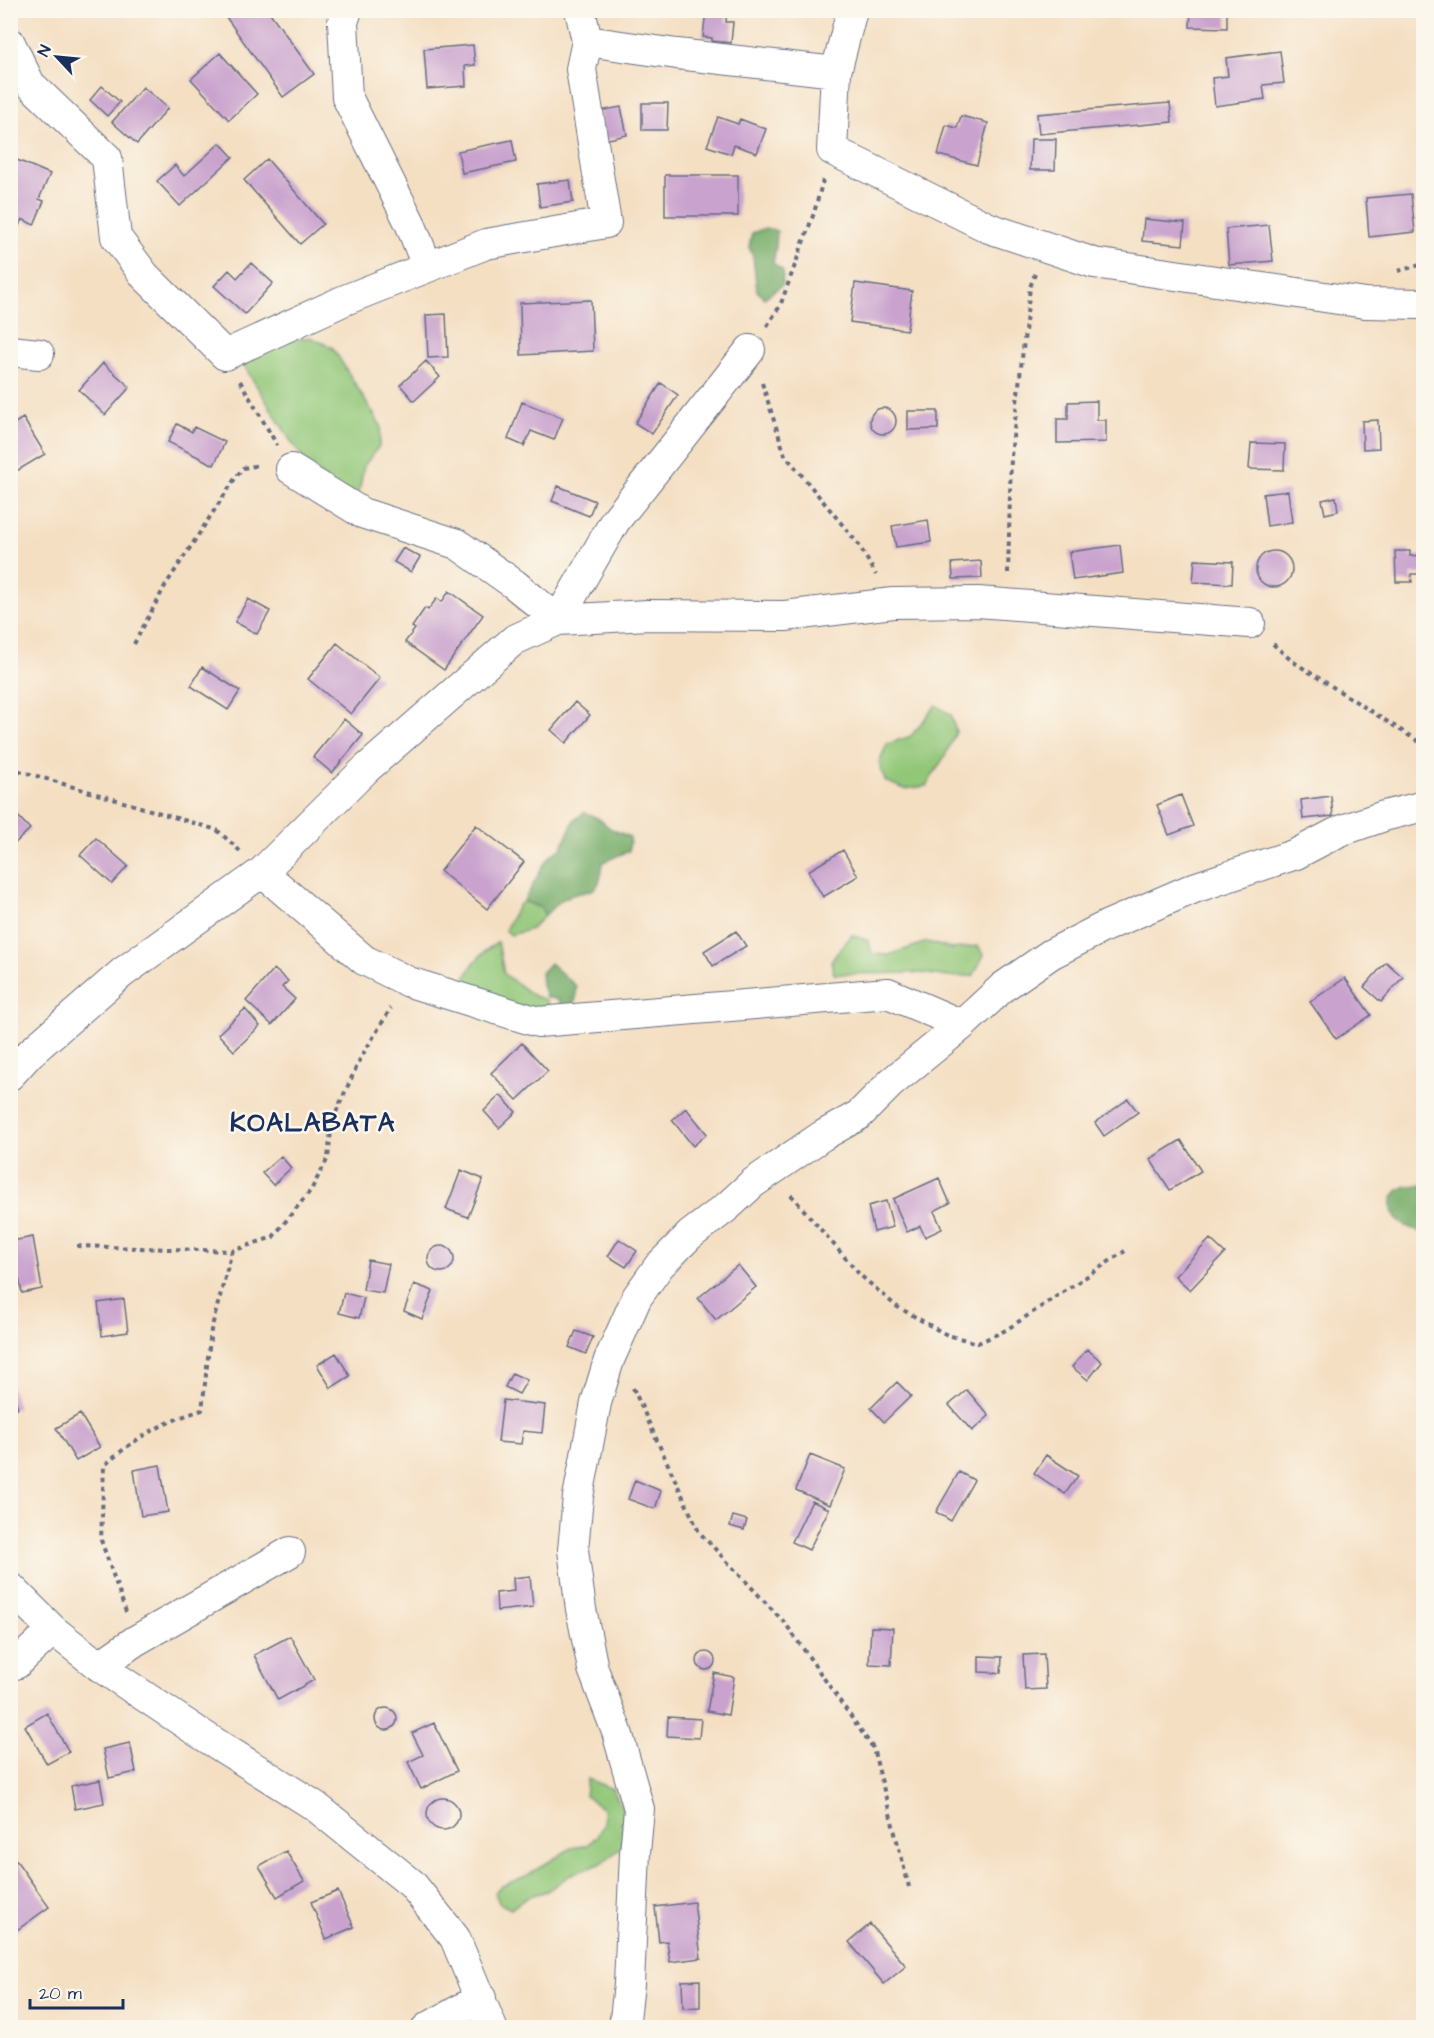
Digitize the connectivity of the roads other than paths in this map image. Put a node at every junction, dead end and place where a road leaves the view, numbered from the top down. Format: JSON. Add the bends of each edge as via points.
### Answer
{"nodes":[{"id":1,"x":347,"y":10,"type":"edge"},
{"id":2,"x":580,"y":10,"type":"edge"},
{"id":3,"x":852,"y":10,"type":"edge"},
{"id":4,"x":588,"y":41,"type":"junction"},
{"id":5,"x":10,"y":43,"type":"edge"},
{"id":6,"x":836,"y":72,"type":"junction"},
{"id":7,"x":427,"y":266,"type":"junction"},
{"id":8,"x":1424,"y":304,"type":"edge"},
{"id":9,"x":750,"y":350,"type":"road end"},
{"id":10,"x":291,"y":469,"type":"road end"},
{"id":11,"x":558,"y":620,"type":"junction"},
{"id":12,"x":1250,"y":622,"type":"road end"},
{"id":13,"x":1424,"y":806,"type":"edge"},
{"id":14,"x":262,"y":872,"type":"junction"},
{"id":15,"x":962,"y":1025,"type":"junction"},
{"id":16,"x":10,"y":1075,"type":"edge"},
{"id":17,"x":290,"y":1552,"type":"dead end"},
{"id":18,"x":10,"y":1587,"type":"edge"},
{"id":19,"x":53,"y":1630,"type":"junction"},
{"id":20,"x":10,"y":1665,"type":"edge"},
{"id":21,"x":99,"y":1666,"type":"junction"},
{"id":22,"x":481,"y":1998,"type":"junction"},
{"id":23,"x":427,"y":2028,"type":"edge"},
{"id":24,"x":492,"y":2028,"type":"edge"},
{"id":25,"x":624,"y":2028,"type":"edge"}],
"edges":[{"from":1,"to":7,"type":"street","via":[[343,22],[347,98],[410,223]]},
{"from":2,"to":4,"type":"street"},
{"from":3,"to":6,"type":"street"},
{"from":4,"to":6,"type":"street"},
{"from":4,"to":7,"type":"street","via":[[581,69],[606,223],[486,244]]},
{"from":5,"to":7,"type":"street","via":[[30,84],[107,158],[116,237],[145,276],[225,355]]},
{"from":6,"to":8,"type":"street","via":[[832,150],[989,228],[1094,263],[1365,303]]},
{"from":9,"to":11,"type":"street","via":[[615,521]]},
{"from":10,"to":11,"type":"street","via":[[362,513],[457,544]]},
{"from":11,"to":12,"type":"street","via":[[648,615],[785,616],[893,603],[978,602]]},
{"from":11,"to":14,"type":"street","via":[[514,640],[366,769]]},
{"from":13,"to":15,"type":"street","via":[[1340,831],[1296,854],[1194,888],[1106,926],[1051,954],[1003,987]]},
{"from":14,"to":15,"type":"street","via":[[364,960],[409,982],[538,1022],[888,993]]},
{"from":14,"to":16,"type":"street","via":[[122,973],[29,1053]]},
{"from":15,"to":25,"type":"street","via":[[892,1082],[859,1115],[770,1172],[690,1235],[659,1266],[637,1297],[609,1360],[596,1403],[578,1497],[573,1550],[594,1669],[639,1809]]},
{"from":17,"to":21,"type":"street","via":[[135,1641]]},
{"from":18,"to":19,"type":"street"},
{"from":19,"to":20,"type":"street","via":[[16,1665]]},
{"from":19,"to":21,"type":"street"},
{"from":21,"to":22,"type":"street","via":[[315,1806],[412,1884],[455,1938]]},
{"from":22,"to":23,"type":"street"},
{"from":22,"to":24,"type":"street"}]}
